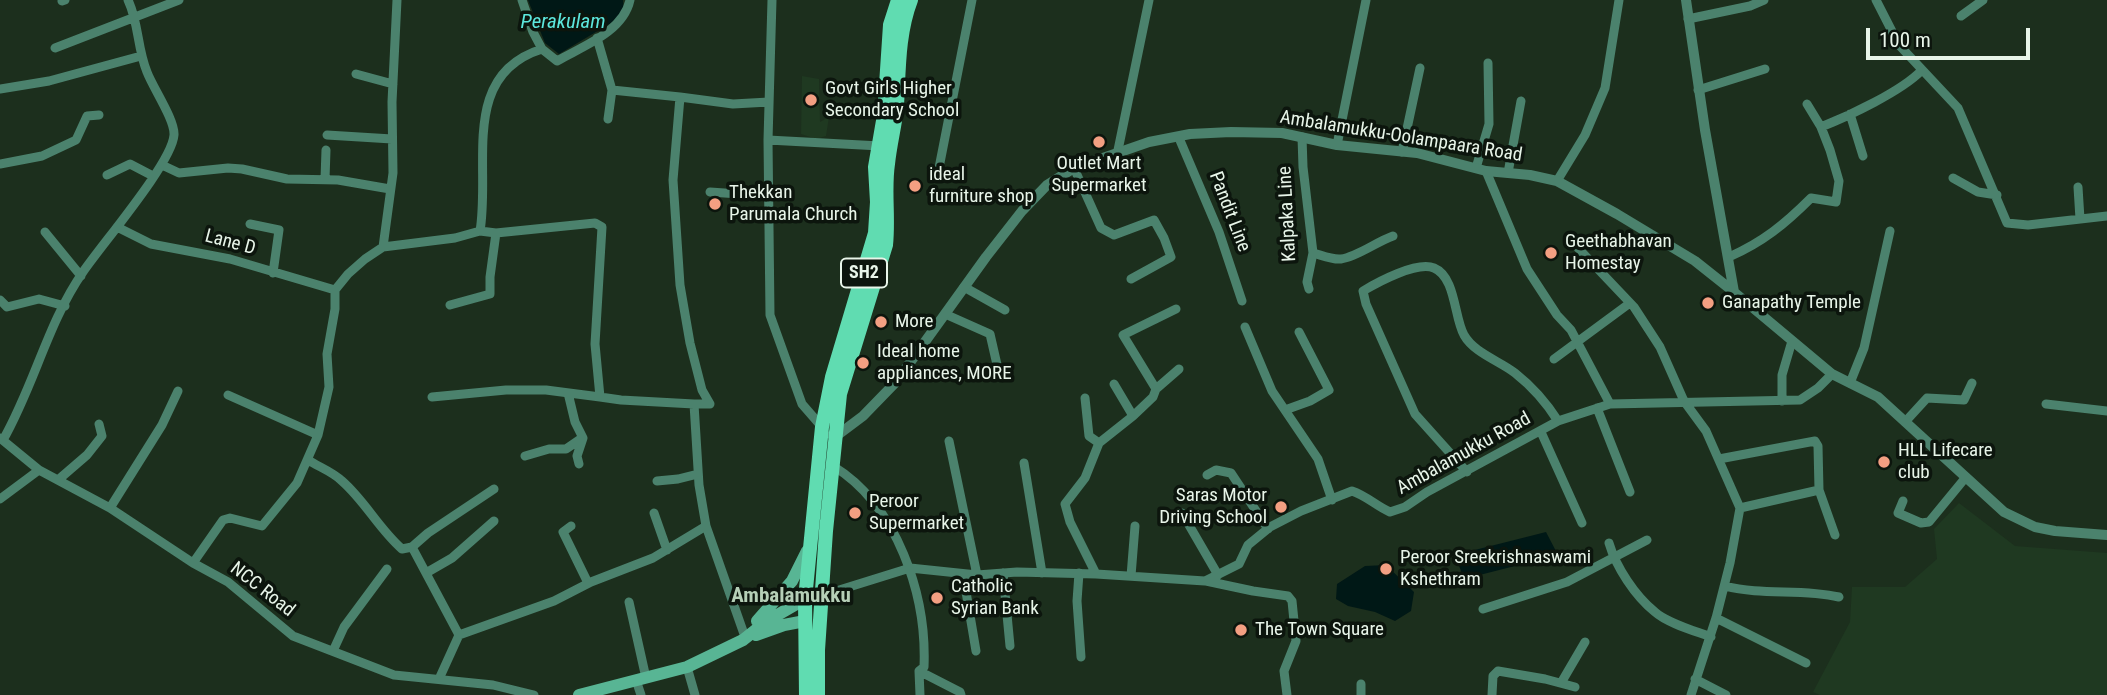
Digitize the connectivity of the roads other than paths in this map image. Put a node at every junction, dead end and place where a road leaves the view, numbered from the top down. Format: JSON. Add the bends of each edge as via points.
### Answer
{"nodes":[{"id":1,"x":128,"y":0,"type":"edge"},
{"id":2,"x":179,"y":0,"type":"edge"},
{"id":3,"x":397,"y":0,"type":"edge"},
{"id":4,"x":522,"y":0,"type":"edge"},
{"id":5,"x":630,"y":0,"type":"edge"},
{"id":6,"x":772,"y":0,"type":"edge"},
{"id":7,"x":898,"y":0,"type":"edge"},
{"id":8,"x":911,"y":0,"type":"edge"},
{"id":9,"x":972,"y":0,"type":"edge"},
{"id":10,"x":1149,"y":0,"type":"edge"},
{"id":11,"x":1366,"y":0,"type":"edge"},
{"id":12,"x":1619,"y":0,"type":"edge"},
{"id":13,"x":1686,"y":0,"type":"edge"},
{"id":14,"x":1764,"y":0,"type":"edge"},
{"id":15,"x":1876,"y":0,"type":"edge"},
{"id":16,"x":1983,"y":0,"type":"edge"},
{"id":17,"x":1961,"y":16,"type":"dead end"},
{"id":18,"x":136,"y":17,"type":"junction"},
{"id":19,"x":1688,"y":19,"type":"junction"},
{"id":20,"x":597,"y":38,"type":"junction"},
{"id":21,"x":55,"y":48,"type":"dead end"},
{"id":22,"x":542,"y":49,"type":"junction"},
{"id":23,"x":141,"y":57,"type":"junction"},
{"id":24,"x":1488,"y":63,"type":"dead end"},
{"id":25,"x":1420,"y":68,"type":"dead end"},
{"id":26,"x":1765,"y":69,"type":"dead end"},
{"id":27,"x":1922,"y":70,"type":"junction"},
{"id":28,"x":356,"y":74,"type":"dead end"},
{"id":29,"x":393,"y":84,"type":"junction"},
{"id":30,"x":0,"y":89,"type":"edge"},
{"id":31,"x":612,"y":90,"type":"junction"},
{"id":32,"x":1698,"y":90,"type":"junction"},
{"id":33,"x":680,"y":97,"type":"junction"},
{"id":34,"x":1521,"y":101,"type":"dead end"},
{"id":35,"x":769,"y":102,"type":"junction"},
{"id":36,"x":1807,"y":104,"type":"dead end"},
{"id":37,"x":1850,"y":114,"type":"junction"},
{"id":38,"x":99,"y":115,"type":"dead end"},
{"id":39,"x":608,"y":120,"type":"dead end"},
{"id":40,"x":1821,"y":127,"type":"junction"},
{"id":41,"x":327,"y":135,"type":"dead end"},
{"id":42,"x":1179,"y":138,"type":"junction"},
{"id":43,"x":1302,"y":138,"type":"junction"},
{"id":44,"x":392,"y":139,"type":"junction"},
{"id":45,"x":768,"y":140,"type":"junction"},
{"id":46,"x":1337,"y":145,"type":"junction"},
{"id":47,"x":880,"y":146,"type":"junction"},
{"id":48,"x":326,"y":150,"type":"dead end"},
{"id":49,"x":1402,"y":152,"type":"junction"},
{"id":50,"x":1117,"y":155,"type":"junction"},
{"id":51,"x":1863,"y":156,"type":"dead end"},
{"id":52,"x":0,"y":164,"type":"edge"},
{"id":53,"x":162,"y":165,"type":"junction"},
{"id":54,"x":1073,"y":169,"type":"junction"},
{"id":55,"x":1481,"y":170,"type":"junction"},
{"id":56,"x":1508,"y":173,"type":"junction"},
{"id":57,"x":107,"y":175,"type":"dead end"},
{"id":58,"x":153,"y":176,"type":"junction"},
{"id":59,"x":937,"y":178,"type":"dead end"},
{"id":60,"x":1954,"y":178,"type":"dead end"},
{"id":61,"x":325,"y":179,"type":"junction"},
{"id":62,"x":1557,"y":181,"type":"junction"},
{"id":63,"x":2078,"y":187,"type":"dead end"},
{"id":64,"x":390,"y":189,"type":"junction"},
{"id":65,"x":710,"y":192,"type":"dead end"},
{"id":66,"x":1997,"y":195,"type":"junction"},
{"id":67,"x":768,"y":196,"type":"junction"},
{"id":68,"x":2107,"y":216,"type":"edge"},
{"id":69,"x":2080,"y":219,"type":"junction"},
{"id":70,"x":250,"y":224,"type":"dead end"},
{"id":71,"x":117,"y":227,"type":"junction"},
{"id":72,"x":480,"y":231,"type":"junction"},
{"id":73,"x":1890,"y":231,"type":"dead end"},
{"id":74,"x":45,"y":232,"type":"dead end"},
{"id":75,"x":496,"y":233,"type":"junction"},
{"id":76,"x":1394,"y":236,"type":"dead end"},
{"id":77,"x":383,"y":247,"type":"junction"},
{"id":78,"x":1578,"y":248,"type":"dead end"},
{"id":79,"x":1312,"y":253,"type":"junction"},
{"id":80,"x":1729,"y":257,"type":"junction"},
{"id":81,"x":273,"y":273,"type":"junction"},
{"id":82,"x":81,"y":276,"type":"junction"},
{"id":83,"x":1131,"y":279,"type":"dead end"},
{"id":84,"x":964,"y":288,"type":"junction"},
{"id":85,"x":1309,"y":289,"type":"dead end"},
{"id":86,"x":335,"y":290,"type":"junction"},
{"id":87,"x":1734,"y":292,"type":"junction"},
{"id":88,"x":0,"y":300,"type":"edge"},
{"id":89,"x":1242,"y":301,"type":"dead end"},
{"id":90,"x":1630,"y":303,"type":"junction"},
{"id":91,"x":450,"y":305,"type":"dead end"},
{"id":92,"x":65,"y":306,"type":"junction"},
{"id":93,"x":1176,"y":309,"type":"dead end"},
{"id":94,"x":1005,"y":310,"type":"dead end"},
{"id":95,"x":944,"y":314,"type":"junction"},
{"id":96,"x":1245,"y":327,"type":"dead end"},
{"id":97,"x":1299,"y":332,"type":"dead end"},
{"id":98,"x":1792,"y":341,"type":"junction"},
{"id":99,"x":1577,"y":342,"type":"junction"},
{"id":100,"x":1554,"y":359,"type":"dead end"},
{"id":101,"x":998,"y":369,"type":"dead end"},
{"id":102,"x":1179,"y":369,"type":"dead end"},
{"id":103,"x":1832,"y":374,"type":"junction"},
{"id":104,"x":1850,"y":383,"type":"junction"},
{"id":105,"x":1972,"y":383,"type":"dead end"},
{"id":106,"x":1114,"y":384,"type":"dead end"},
{"id":107,"x":1156,"y":389,"type":"junction"},
{"id":108,"x":178,"y":391,"type":"dead end"},
{"id":109,"x":568,"y":393,"type":"junction"},
{"id":110,"x":228,"y":395,"type":"dead end"},
{"id":111,"x":432,"y":397,"type":"dead end"},
{"id":112,"x":600,"y":397,"type":"junction"},
{"id":113,"x":1085,"y":398,"type":"dead end"},
{"id":114,"x":1684,"y":401,"type":"junction"},
{"id":115,"x":1782,"y":401,"type":"junction"},
{"id":116,"x":694,"y":404,"type":"junction"},
{"id":117,"x":1610,"y":404,"type":"junction"},
{"id":118,"x":2046,"y":404,"type":"dead end"},
{"id":119,"x":1597,"y":408,"type":"junction"},
{"id":120,"x":1285,"y":410,"type":"junction"},
{"id":121,"x":2107,"y":411,"type":"edge"},
{"id":122,"x":1133,"y":416,"type":"junction"},
{"id":123,"x":1558,"y":421,"type":"junction"},
{"id":124,"x":1905,"y":422,"type":"junction"},
{"id":125,"x":99,"y":424,"type":"dead end"},
{"id":126,"x":827,"y":432,"type":"junction"},
{"id":127,"x":1541,"y":432,"type":"junction"},
{"id":128,"x":318,"y":435,"type":"junction"},
{"id":129,"x":583,"y":438,"type":"junction"},
{"id":130,"x":1,"y":439,"type":"edge"},
{"id":131,"x":949,"y":442,"type":"dead end"},
{"id":132,"x":1099,"y":443,"type":"junction"},
{"id":133,"x":525,"y":456,"type":"dead end"},
{"id":134,"x":1719,"y":459,"type":"junction"},
{"id":135,"x":309,"y":460,"type":"junction"},
{"id":136,"x":1024,"y":463,"type":"dead end"},
{"id":137,"x":579,"y":464,"type":"dead end"},
{"id":138,"x":833,"y":466,"type":"junction"},
{"id":139,"x":39,"y":470,"type":"junction"},
{"id":140,"x":1467,"y":472,"type":"junction"},
{"id":141,"x":698,"y":474,"type":"junction"},
{"id":142,"x":1207,"y":475,"type":"dead end"},
{"id":143,"x":1966,"y":477,"type":"junction"},
{"id":144,"x":58,"y":480,"type":"junction"},
{"id":145,"x":657,"y":481,"type":"dead end"},
{"id":146,"x":494,"y":489,"type":"dead end"},
{"id":147,"x":1819,"y":490,"type":"junction"},
{"id":148,"x":1630,"y":492,"type":"dead end"},
{"id":149,"x":0,"y":499,"type":"edge"},
{"id":150,"x":1332,"y":500,"type":"junction"},
{"id":151,"x":1903,"y":501,"type":"dead end"},
{"id":152,"x":110,"y":508,"type":"junction"},
{"id":153,"x":1740,"y":508,"type":"junction"},
{"id":154,"x":654,"y":513,"type":"dead end"},
{"id":155,"x":1182,"y":513,"type":"dead end"},
{"id":156,"x":494,"y":521,"type":"dead end"},
{"id":157,"x":1582,"y":523,"type":"dead end"},
{"id":158,"x":571,"y":526,"type":"dead end"},
{"id":159,"x":706,"y":526,"type":"junction"},
{"id":160,"x":1135,"y":526,"type":"dead end"},
{"id":161,"x":1268,"y":529,"type":"junction"},
{"id":162,"x":1835,"y":535,"type":"dead end"},
{"id":163,"x":2107,"y":535,"type":"edge"},
{"id":164,"x":1647,"y":540,"type":"dead end"},
{"id":165,"x":1609,"y":543,"type":"dead end"},
{"id":166,"x":809,"y":544,"type":"junction"},
{"id":167,"x":412,"y":547,"type":"junction"},
{"id":168,"x":667,"y":550,"type":"junction"},
{"id":169,"x":1614,"y":557,"type":"junction"},
{"id":170,"x":193,"y":563,"type":"junction"},
{"id":171,"x":910,"y":568,"type":"junction"},
{"id":172,"x":387,"y":569,"type":"dead end"},
{"id":173,"x":426,"y":573,"type":"junction"},
{"id":174,"x":1003,"y":573,"type":"junction"},
{"id":175,"x":1042,"y":573,"type":"junction"},
{"id":176,"x":1079,"y":573,"type":"junction"},
{"id":177,"x":1096,"y":573,"type":"junction"},
{"id":178,"x":963,"y":574,"type":"junction"},
{"id":179,"x":978,"y":575,"type":"junction"},
{"id":180,"x":1218,"y":575,"type":"junction"},
{"id":181,"x":1131,"y":576,"type":"junction"},
{"id":182,"x":1205,"y":581,"type":"junction"},
{"id":183,"x":588,"y":583,"type":"junction"},
{"id":184,"x":1725,"y":586,"type":"junction"},
{"id":185,"x":822,"y":596,"type":"junction"},
{"id":186,"x":1839,"y":597,"type":"dead end"},
{"id":187,"x":805,"y":599,"type":"junction"},
{"id":188,"x":629,"y":602,"type":"dead end"},
{"id":189,"x":1483,"y":609,"type":"dead end"},
{"id":190,"x":1716,"y":618,"type":"junction"},
{"id":191,"x":805,"y":621,"type":"junction"},
{"id":192,"x":459,"y":635,"type":"junction"},
{"id":193,"x":743,"y":637,"type":"junction"},
{"id":194,"x":1710,"y":638,"type":"junction"},
{"id":195,"x":1586,"y":642,"type":"dead end"},
{"id":196,"x":1010,"y":646,"type":"dead end"},
{"id":197,"x":333,"y":651,"type":"junction"},
{"id":198,"x":976,"y":651,"type":"dead end"},
{"id":199,"x":1081,"y":657,"type":"dead end"},
{"id":200,"x":1806,"y":663,"type":"dead end"},
{"id":201,"x":687,"y":667,"type":"junction"},
{"id":202,"x":919,"y":671,"type":"junction"},
{"id":203,"x":439,"y":679,"type":"junction"},
{"id":204,"x":641,"y":679,"type":"junction"},
{"id":205,"x":1695,"y":679,"type":"junction"},
{"id":206,"x":1561,"y":683,"type":"junction"},
{"id":207,"x":1361,"y":684,"type":"dead end"},
{"id":208,"x":1575,"y":687,"type":"dead end"},
{"id":209,"x":534,"y":695,"type":"edge"},
{"id":210,"x":579,"y":695,"type":"edge"},
{"id":211,"x":641,"y":695,"type":"edge"},
{"id":212,"x":695,"y":695,"type":"edge"},
{"id":213,"x":806,"y":695,"type":"edge"},
{"id":214,"x":818,"y":695,"type":"edge"},
{"id":215,"x":920,"y":695,"type":"edge"},
{"id":216,"x":961,"y":695,"type":"edge"},
{"id":217,"x":1287,"y":695,"type":"edge"},
{"id":218,"x":1361,"y":695,"type":"edge"},
{"id":219,"x":1492,"y":695,"type":"edge"},
{"id":220,"x":1691,"y":695,"type":"edge"},
{"id":221,"x":1726,"y":695,"type":"edge"}],
"edges":[{"from":1,"to":18,"type":"street"},
{"from":2,"to":18,"type":"street"},
{"from":3,"to":29,"type":"street"},
{"from":4,"to":22,"type":"street"},
{"from":5,"to":20,"type":"street","via":[[623,19]]},
{"from":6,"to":35,"type":"street"},
{"from":7,"to":47,"type":"main road","number":"SH2","via":[[887,45]]},
{"from":8,"to":126,"type":"main road","via":[[900,40],[886,244]]},
{"from":9,"to":59,"type":"street"},
{"from":10,"to":50,"type":"street"},
{"from":11,"to":46,"type":"street"},
{"from":12,"to":62,"type":"street","via":[[1605,88],[1585,135]]},
{"from":13,"to":19,"type":"street"},
{"from":14,"to":19,"type":"street"},
{"from":15,"to":27,"type":"street","via":[[1899,45]]},
{"from":16,"to":17,"type":"street"},
{"from":18,"to":21,"type":"street"},
{"from":18,"to":23,"type":"street"},
{"from":19,"to":32,"type":"street"},
{"from":20,"to":22,"type":"street","via":[[557,61]]},
{"from":20,"to":31,"type":"street"},
{"from":22,"to":72,"type":"street","via":[[503,71],[485,114]]},
{"from":23,"to":30,"type":"street"},
{"from":23,"to":53,"type":"street","via":[[173,123],[174,137]]},
{"from":24,"to":55,"type":"street","via":[[1489,124]]},
{"from":25,"to":49,"type":"street"},
{"from":26,"to":32,"type":"street"},
{"from":27,"to":37,"type":"street"},
{"from":27,"to":66,"type":"street","via":[[1958,108]]},
{"from":28,"to":29,"type":"street"},
{"from":29,"to":44,"type":"street"},
{"from":31,"to":33,"type":"street"},
{"from":31,"to":39,"type":"street"},
{"from":32,"to":80,"type":"street"},
{"from":33,"to":35,"type":"street","via":[[733,104]]},
{"from":33,"to":116,"type":"street","via":[[673,180],[680,285],[690,343],[710,404]]},
{"from":34,"to":56,"type":"street"},
{"from":35,"to":45,"type":"street"},
{"from":36,"to":40,"type":"street"},
{"from":37,"to":40,"type":"street"},
{"from":37,"to":51,"type":"street"},
{"from":38,"to":52,"type":"street","via":[[87,116],[76,139],[42,156]]},
{"from":40,"to":80,"type":"street","via":[[1839,181],[1836,201],[1811,198],[1756,246]]},
{"from":41,"to":44,"type":"street"},
{"from":42,"to":43,"type":"street","name":"Ambalamukku-Oolampaara Road","via":[[1231,132]]},
{"from":42,"to":50,"type":"street","name":"Ambalamukku-Oolampaara Road","via":[[1149,142]]},
{"from":42,"to":89,"type":"street","name":"Pandit Line","via":[[1216,224]]},
{"from":43,"to":46,"type":"street","name":"Ambalamukku-Oolampaara Road"},
{"from":43,"to":79,"type":"street","name":"Kalpaka Line"},
{"from":44,"to":64,"type":"street"},
{"from":45,"to":47,"type":"street"},
{"from":45,"to":67,"type":"street"},
{"from":46,"to":49,"type":"street","name":"Ambalamukku-Oolampaara Road"},
{"from":47,"to":126,"type":"main road","number":"SH2","via":[[875,167],[875,233],[832,377]]},
{"from":48,"to":61,"type":"street"},
{"from":49,"to":55,"type":"street","name":"Ambalamukku-Oolampaara Road"},
{"from":50,"to":54,"type":"street","name":"Ambalamukku-Oolampaara Road"},
{"from":53,"to":58,"type":"street"},
{"from":53,"to":61,"type":"street","via":[[179,173],[228,168],[287,179]]},
{"from":54,"to":83,"type":"street","via":[[1101,228],[1114,235],[1154,220],[1158,225],[1171,257]]},
{"from":54,"to":84,"type":"street","name":"Ambalamukku-Oolampaara Road","via":[[1047,185],[1022,211]]},
{"from":55,"to":56,"type":"street","name":"Ambalamukku-Oolampaara Road"},
{"from":55,"to":99,"type":"street","via":[[1527,268]]},
{"from":56,"to":62,"type":"street","name":"Ambalamukku-Oolampaara Road"},
{"from":57,"to":58,"type":"street","via":[[130,164]]},
{"from":58,"to":71,"type":"street"},
{"from":60,"to":66,"type":"street","via":[[1978,192]]},
{"from":61,"to":64,"type":"street"},
{"from":62,"to":87,"type":"street","name":"Ambalamukku-Oolampaara Road","via":[[1695,261]]},
{"from":63,"to":69,"type":"street"},
{"from":64,"to":77,"type":"street"},
{"from":65,"to":67,"type":"street"},
{"from":66,"to":69,"type":"street","via":[[2007,223]]},
{"from":67,"to":126,"type":"street","via":[[770,315],[802,404]]},
{"from":68,"to":69,"type":"street"},
{"from":70,"to":81,"type":"street","via":[[279,230]]},
{"from":71,"to":81,"type":"street","name":"Lane D","via":[[151,244],[230,259]]},
{"from":71,"to":82,"type":"street"},
{"from":72,"to":75,"type":"street"},
{"from":72,"to":77,"type":"street"},
{"from":73,"to":104,"type":"street","via":[[1864,348]]},
{"from":74,"to":82,"type":"street"},
{"from":75,"to":91,"type":"street","via":[[490,294]]},
{"from":75,"to":112,"type":"street","via":[[596,223],[602,227],[595,344]]},
{"from":76,"to":79,"type":"street","via":[[1338,260]]},
{"from":77,"to":86,"type":"street"},
{"from":78,"to":90,"type":"street"},
{"from":79,"to":85,"type":"street","name":"Kalpaka Line"},
{"from":80,"to":87,"type":"street"},
{"from":81,"to":86,"type":"street","name":"Lane D"},
{"from":82,"to":92,"type":"street"},
{"from":84,"to":94,"type":"street"},
{"from":84,"to":95,"type":"street","name":"Ambalamukku-Oolampaara Road"},
{"from":86,"to":128,"type":"street","via":[[327,354],[329,387]]},
{"from":87,"to":98,"type":"street","name":"Ambalamukku-Oolampaara Road"},
{"from":88,"to":92,"type":"street","via":[[6,307],[39,299]]},
{"from":90,"to":99,"type":"street"},
{"from":90,"to":114,"type":"street","via":[[1660,347]]},
{"from":92,"to":130,"type":"street","via":[[18,414]]},
{"from":93,"to":107,"type":"street","via":[[1123,335]]},
{"from":95,"to":101,"type":"street","via":[[990,334]]},
{"from":95,"to":126,"type":"street","name":"Ambalamukku-Oolampaara Road","via":[[896,382],[863,416]]},
{"from":96,"to":120,"type":"street"},
{"from":97,"to":120,"type":"street","via":[[1329,390]]},
{"from":98,"to":103,"type":"street","name":"Ambalamukku-Oolampaara Road"},
{"from":98,"to":115,"type":"street","via":[[1782,375]]},
{"from":99,"to":100,"type":"street"},
{"from":99,"to":117,"type":"street"},
{"from":102,"to":107,"type":"street"},
{"from":103,"to":104,"type":"street","name":"Ambalamukku-Oolampaara Road"},
{"from":103,"to":115,"type":"street","name":"Ambalamukku Road","via":[[1800,400]]},
{"from":104,"to":124,"type":"street","name":"Ambalamukku-Oolampaara Road","via":[[1878,397]]},
{"from":105,"to":124,"type":"street","via":[[1964,400],[1927,398]]},
{"from":106,"to":122,"type":"street"},
{"from":107,"to":122,"type":"street"},
{"from":108,"to":152,"type":"street"},
{"from":109,"to":111,"type":"street","via":[[506,390]]},
{"from":109,"to":112,"type":"street"},
{"from":109,"to":129,"type":"street"},
{"from":110,"to":128,"type":"street"},
{"from":112,"to":116,"type":"street"},
{"from":113,"to":132,"type":"street","via":[[1089,436]]},
{"from":114,"to":115,"type":"street","name":"Ambalamukku Road"},
{"from":114,"to":117,"type":"street","name":"Ambalamukku Road"},
{"from":114,"to":134,"type":"street"},
{"from":116,"to":141,"type":"street"},
{"from":117,"to":119,"type":"street","name":"Ambalamukku Road"},
{"from":118,"to":121,"type":"street"},
{"from":119,"to":123,"type":"street","name":"Ambalamukku Road"},
{"from":119,"to":148,"type":"street"},
{"from":120,"to":150,"type":"street","via":[[1318,459]]},
{"from":122,"to":132,"type":"street"},
{"from":123,"to":127,"type":"street","name":"Ambalamukku Road"},
{"from":123,"to":140,"type":"street","via":[[1536,390],[1463,335],[1449,286],[1438,270],[1429,266],[1410,270],[1371,286],[1363,291],[1366,303],[1415,414]]},
{"from":124,"to":143,"type":"street","name":"Ambalamukku-Oolampaara Road"},
{"from":125,"to":144,"type":"street","via":[[102,436]]},
{"from":126,"to":138,"type":"main road"},
{"from":126,"to":166,"type":"main road","number":"SH2"},
{"from":127,"to":140,"type":"street","name":"Ambalamukku Road"},
{"from":127,"to":157,"type":"street"},
{"from":128,"to":135,"type":"street"},
{"from":129,"to":133,"type":"street","via":[[566,449]]},
{"from":129,"to":137,"type":"street"},
{"from":130,"to":139,"type":"street","name":"NCC Road"},
{"from":131,"to":179,"type":"street"},
{"from":132,"to":177,"type":"street","via":[[1085,478],[1065,504]]},
{"from":134,"to":147,"type":"street","via":[[1815,441]]},
{"from":134,"to":153,"type":"street"},
{"from":135,"to":167,"type":"street","via":[[341,480],[402,549]]},
{"from":135,"to":170,"type":"street","via":[[297,483],[262,526],[223,520]]},
{"from":136,"to":175,"type":"street"},
{"from":138,"to":171,"type":"street","via":[[852,478],[878,506]]},
{"from":138,"to":185,"type":"main road"},
{"from":139,"to":144,"type":"street","name":"NCC Road"},
{"from":139,"to":149,"type":"street"},
{"from":140,"to":150,"type":"street","name":"Ambalamukku Road","via":[[1390,512],[1367,495],[1352,491]]},
{"from":141,"to":145,"type":"street"},
{"from":141,"to":159,"type":"street"},
{"from":142,"to":161,"type":"street","via":[[1216,470],[1231,473]]},
{"from":143,"to":151,"type":"street","via":[[1929,522],[1898,513]]},
{"from":143,"to":163,"type":"street","name":"Ambalamukku-Oolampaara Road","via":[[2004,512],[2035,527]]},
{"from":144,"to":152,"type":"street","name":"NCC Road"},
{"from":146,"to":167,"type":"street"},
{"from":147,"to":153,"type":"street"},
{"from":147,"to":162,"type":"street"},
{"from":150,"to":161,"type":"street","name":"Ambalamukku Road"},
{"from":152,"to":170,"type":"street","name":"NCC Road"},
{"from":153,"to":184,"type":"street"},
{"from":154,"to":168,"type":"street"},
{"from":155,"to":180,"type":"street"},
{"from":156,"to":173,"type":"street","via":[[452,558]]},
{"from":158,"to":183,"type":"street","via":[[563,532]]},
{"from":159,"to":168,"type":"street"},
{"from":159,"to":193,"type":"street"},
{"from":160,"to":181,"type":"street"},
{"from":161,"to":180,"type":"street","name":"Ambalamukku Road","via":[[1248,545],[1239,564]]},
{"from":164,"to":169,"type":"street"},
{"from":165,"to":169,"type":"street"},
{"from":166,"to":187,"type":"main road","number":"SH2"},
{"from":166,"to":193,"type":"main road","via":[[792,581]]},
{"from":167,"to":173,"type":"street"},
{"from":168,"to":183,"type":"street"},
{"from":169,"to":189,"type":"street","via":[[1567,582]]},
{"from":169,"to":194,"type":"street","via":[[1656,614]]},
{"from":170,"to":197,"type":"street","name":"NCC Road","via":[[228,582],[293,636]]},
{"from":171,"to":178,"type":"street","name":"Ambalamukku Road"},
{"from":171,"to":185,"type":"street","name":"Ambalamukku Road"},
{"from":171,"to":202,"type":"street","via":[[925,647],[924,667]]},
{"from":172,"to":197,"type":"street","via":[[344,627]]},
{"from":173,"to":192,"type":"street"},
{"from":174,"to":175,"type":"street","name":"Ambalamukku Road"},
{"from":174,"to":179,"type":"street","name":"Ambalamukku Road"},
{"from":174,"to":196,"type":"street"},
{"from":175,"to":176,"type":"street","name":"Ambalamukku Road"},
{"from":176,"to":177,"type":"street","name":"Ambalamukku Road"},
{"from":176,"to":199,"type":"street"},
{"from":177,"to":181,"type":"street","name":"Ambalamukku Road"},
{"from":178,"to":179,"type":"street","name":"Ambalamukku Road"},
{"from":178,"to":198,"type":"street"},
{"from":180,"to":182,"type":"street","name":"Ambalamukku Road"},
{"from":181,"to":182,"type":"street","name":"Ambalamukku Road"},
{"from":182,"to":217,"type":"street","via":[[1288,596],[1292,601],[1296,641],[1284,671]]},
{"from":183,"to":192,"type":"street","via":[[554,601]]},
{"from":184,"to":186,"type":"street"},
{"from":184,"to":190,"type":"street"},
{"from":185,"to":187,"type":"street","name":"Ambalamukku Road"},
{"from":185,"to":214,"type":"main road"},
{"from":187,"to":191,"type":"main road","number":"SH2"},
{"from":187,"to":193,"type":"main road"},
{"from":188,"to":204,"type":"street"},
{"from":190,"to":194,"type":"street"},
{"from":190,"to":200,"type":"street"},
{"from":191,"to":193,"type":"main road"},
{"from":191,"to":213,"type":"main road","number":"SH2"},
{"from":192,"to":203,"type":"street"},
{"from":193,"to":201,"type":"main road"},
{"from":194,"to":205,"type":"street"},
{"from":195,"to":206,"type":"street"},
{"from":197,"to":203,"type":"street","name":"NCC Road","via":[[394,675]]},
{"from":201,"to":204,"type":"main road"},
{"from":201,"to":212,"type":"street"},
{"from":202,"to":215,"type":"street"},
{"from":202,"to":216,"type":"street"},
{"from":203,"to":209,"type":"street","name":"NCC Road"},
{"from":204,"to":210,"type":"main road"},
{"from":204,"to":211,"type":"street"},
{"from":205,"to":220,"type":"street"},
{"from":205,"to":221,"type":"street"},
{"from":206,"to":208,"type":"street"},
{"from":206,"to":219,"type":"street","via":[[1498,671],[1493,676]]},
{"from":207,"to":218,"type":"street"}]}
